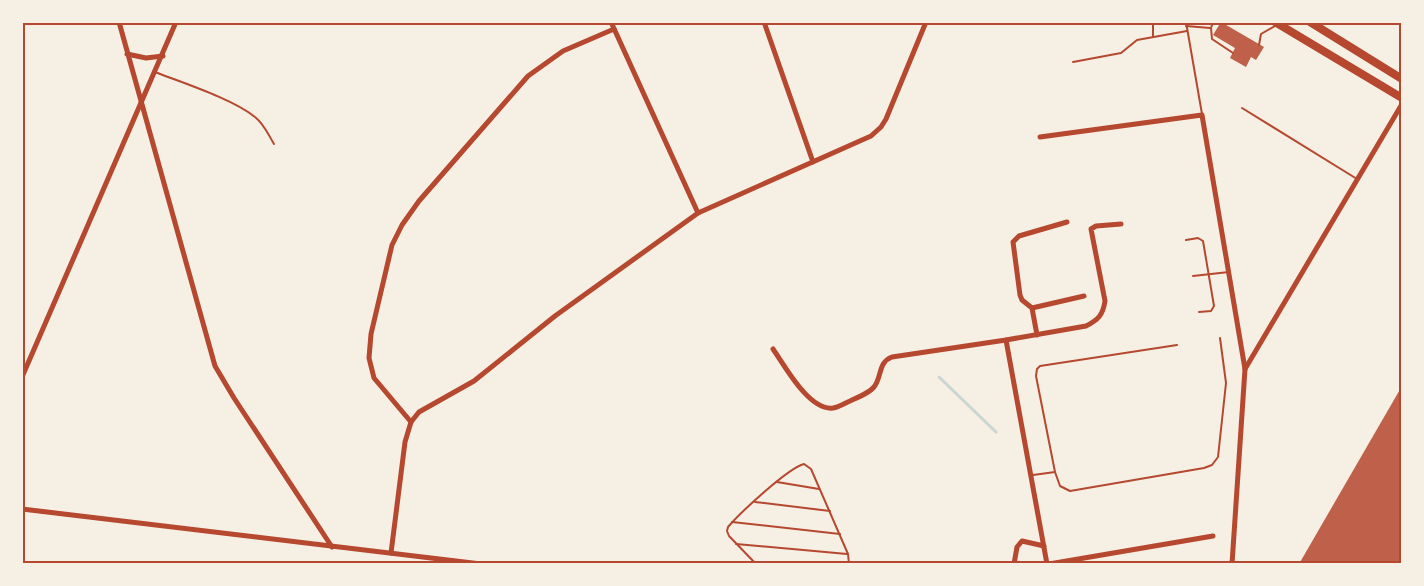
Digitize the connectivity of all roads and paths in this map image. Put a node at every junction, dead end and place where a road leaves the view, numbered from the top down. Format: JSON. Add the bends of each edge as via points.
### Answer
{"nodes":[{"id":1,"x":119,"y":22,"type":"edge"},
{"id":2,"x":176,"y":22,"type":"edge"},
{"id":3,"x":764,"y":22,"type":"edge"},
{"id":4,"x":926,"y":22,"type":"edge"},
{"id":5,"x":1153,"y":22,"type":"edge"},
{"id":6,"x":1213,"y":22,"type":"edge"},
{"id":7,"x":1310,"y":22,"type":"edge"},
{"id":8,"x":1186,"y":24,"type":"edge"},
{"id":9,"x":1276,"y":24,"type":"edge"},
{"id":10,"x":613,"y":26,"type":"edge"},
{"id":11,"x":1211,"y":28,"type":"junction"},
{"id":12,"x":1187,"y":31,"type":"junction"},
{"id":13,"x":1153,"y":36,"type":"junction"},
{"id":14,"x":1259,"y":45,"type":"dead end"},
{"id":15,"x":1233,"y":52,"type":"dead end"},
{"id":16,"x":127,"y":54,"type":"junction"},
{"id":17,"x":163,"y":56,"type":"junction"},
{"id":18,"x":1072,"y":62,"type":"dead end"},
{"id":19,"x":155,"y":72,"type":"junction"},
{"id":20,"x":1401,"y":80,"type":"edge"},
{"id":21,"x":1401,"y":98,"type":"edge"},
{"id":22,"x":141,"y":104,"type":"junction"},
{"id":23,"x":1401,"y":104,"type":"edge"},
{"id":24,"x":1242,"y":108,"type":"dead end"},
{"id":25,"x":1202,"y":116,"type":"junction"},
{"id":26,"x":1040,"y":137,"type":"dead end"},
{"id":27,"x":274,"y":144,"type":"dead end"},
{"id":28,"x":813,"y":162,"type":"junction"},
{"id":29,"x":1358,"y":179,"type":"junction"},
{"id":30,"x":698,"y":213,"type":"junction"},
{"id":31,"x":1066,"y":222,"type":"dead end"},
{"id":32,"x":1121,"y":224,"type":"dead end"},
{"id":33,"x":1186,"y":240,"type":"dead end"},
{"id":34,"x":1229,"y":272,"type":"junction"},
{"id":35,"x":1208,"y":274,"type":"junction"},
{"id":36,"x":1192,"y":276,"type":"dead end"},
{"id":37,"x":1084,"y":296,"type":"dead end"},
{"id":38,"x":1032,"y":308,"type":"junction"},
{"id":39,"x":1199,"y":312,"type":"dead end"},
{"id":40,"x":1037,"y":335,"type":"junction"},
{"id":41,"x":1220,"y":338,"type":"dead end"},
{"id":42,"x":1006,"y":340,"type":"junction"},
{"id":43,"x":1177,"y":345,"type":"dead end"},
{"id":44,"x":773,"y":349,"type":"dead end"},
{"id":45,"x":1245,"y":369,"type":"junction"},
{"id":46,"x":22,"y":377,"type":"edge"},
{"id":47,"x":411,"y":422,"type":"junction"},
{"id":48,"x":1055,"y":472,"type":"junction"},
{"id":49,"x":1031,"y":475,"type":"junction"},
{"id":50,"x":777,"y":482,"type":"junction"},
{"id":51,"x":820,"y":490,"type":"junction"},
{"id":52,"x":755,"y":502,"type":"junction"},
{"id":53,"x":22,"y":508,"type":"edge"},
{"id":54,"x":830,"y":511,"type":"junction"},
{"id":55,"x":732,"y":522,"type":"junction"},
{"id":56,"x":840,"y":534,"type":"junction"},
{"id":57,"x":1213,"y":536,"type":"dead end"},
{"id":58,"x":736,"y":544,"type":"junction"},
{"id":59,"x":1044,"y":546,"type":"junction"},
{"id":60,"x":332,"y":547,"type":"junction"},
{"id":61,"x":392,"y":553,"type":"junction"},
{"id":62,"x":848,"y":554,"type":"junction"},
{"id":63,"x":481,"y":564,"type":"edge"},
{"id":64,"x":756,"y":564,"type":"edge"},
{"id":65,"x":849,"y":564,"type":"edge"},
{"id":66,"x":1014,"y":564,"type":"edge"},
{"id":67,"x":1048,"y":564,"type":"edge"},
{"id":68,"x":1232,"y":564,"type":"edge"}],
"edges":[{"from":1,"to":16,"type":"street"},
{"from":2,"to":17,"type":"street"},
{"from":3,"to":28,"type":"street"},
{"from":4,"to":28,"type":"street","via":[[881,127],[871,136]]},
{"from":5,"to":13,"type":"lane"},
{"from":6,"to":11,"type":"lane"},
{"from":7,"to":20,"type":"main road"},
{"from":8,"to":11,"type":"lane"},
{"from":8,"to":12,"type":"lane"},
{"from":9,"to":14,"type":"lane","via":[[1261,34]]},
{"from":9,"to":21,"type":"main road"},
{"from":10,"to":30,"type":"street"},
{"from":10,"to":47,"type":"street","via":[[563,51],[528,76],[402,225],[392,245],[369,358],[374,378]]},
{"from":11,"to":15,"type":"lane","via":[[1212,39]]},
{"from":12,"to":13,"type":"lane"},
{"from":12,"to":25,"type":"lane"},
{"from":13,"to":18,"type":"lane","via":[[1137,40],[1121,53]]},
{"from":16,"to":17,"type":"street"},
{"from":16,"to":22,"type":"street"},
{"from":17,"to":19,"type":"street"},
{"from":19,"to":22,"type":"street"},
{"from":19,"to":27,"type":"lane","via":[[254,116]]},
{"from":22,"to":46,"type":"street"},
{"from":22,"to":60,"type":"street","via":[[214,366]]},
{"from":23,"to":29,"type":"street"},
{"from":24,"to":29,"type":"lane"},
{"from":25,"to":26,"type":"street"},
{"from":25,"to":34,"type":"street"},
{"from":28,"to":30,"type":"street"},
{"from":29,"to":45,"type":"street"},
{"from":30,"to":47,"type":"street","via":[[555,316],[474,381],[424,407]]},
{"from":31,"to":38,"type":"street","via":[[1019,236],[1013,242],[1020,295]]},
{"from":32,"to":40,"type":"street","via":[[1091,230],[1104,292],[1104,309],[1098,320]]},
{"from":33,"to":35,"type":"lane","via":[[1203,241]]},
{"from":34,"to":35,"type":"lane"},
{"from":34,"to":45,"type":"street"},
{"from":35,"to":36,"type":"lane"},
{"from":35,"to":39,"type":"lane","via":[[1214,306]]},
{"from":37,"to":38,"type":"street"},
{"from":38,"to":40,"type":"street"},
{"from":40,"to":42,"type":"street"},
{"from":41,"to":48,"type":"lane","via":[[1226,383],[1215,462],[1204,468],[1070,491],[1060,486]]},
{"from":42,"to":44,"type":"street","via":[[885,359],[873,389],[835,408],[807,397]]},
{"from":42,"to":49,"type":"street"},
{"from":43,"to":48,"type":"lane","via":[[1037,369]]},
{"from":45,"to":68,"type":"street"},
{"from":47,"to":61,"type":"street","via":[[405,442]]},
{"from":48,"to":49,"type":"lane"},
{"from":49,"to":59,"type":"street"},
{"from":50,"to":51,"type":"lane"},
{"from":50,"to":51,"type":"lane","via":[[804,464],[811,469]]},
{"from":50,"to":52,"type":"lane"},
{"from":51,"to":54,"type":"lane"},
{"from":52,"to":54,"type":"lane"},
{"from":52,"to":55,"type":"lane"},
{"from":53,"to":60,"type":"street"},
{"from":54,"to":56,"type":"lane"},
{"from":55,"to":56,"type":"lane"},
{"from":55,"to":58,"type":"lane","via":[[727,531]]},
{"from":56,"to":62,"type":"lane"},
{"from":57,"to":67,"type":"street"},
{"from":58,"to":62,"type":"lane"},
{"from":58,"to":64,"type":"lane"},
{"from":59,"to":66,"type":"street","via":[[1022,542]]},
{"from":59,"to":67,"type":"street"},
{"from":60,"to":61,"type":"street"},
{"from":61,"to":63,"type":"street"},
{"from":62,"to":65,"type":"lane"}]}
